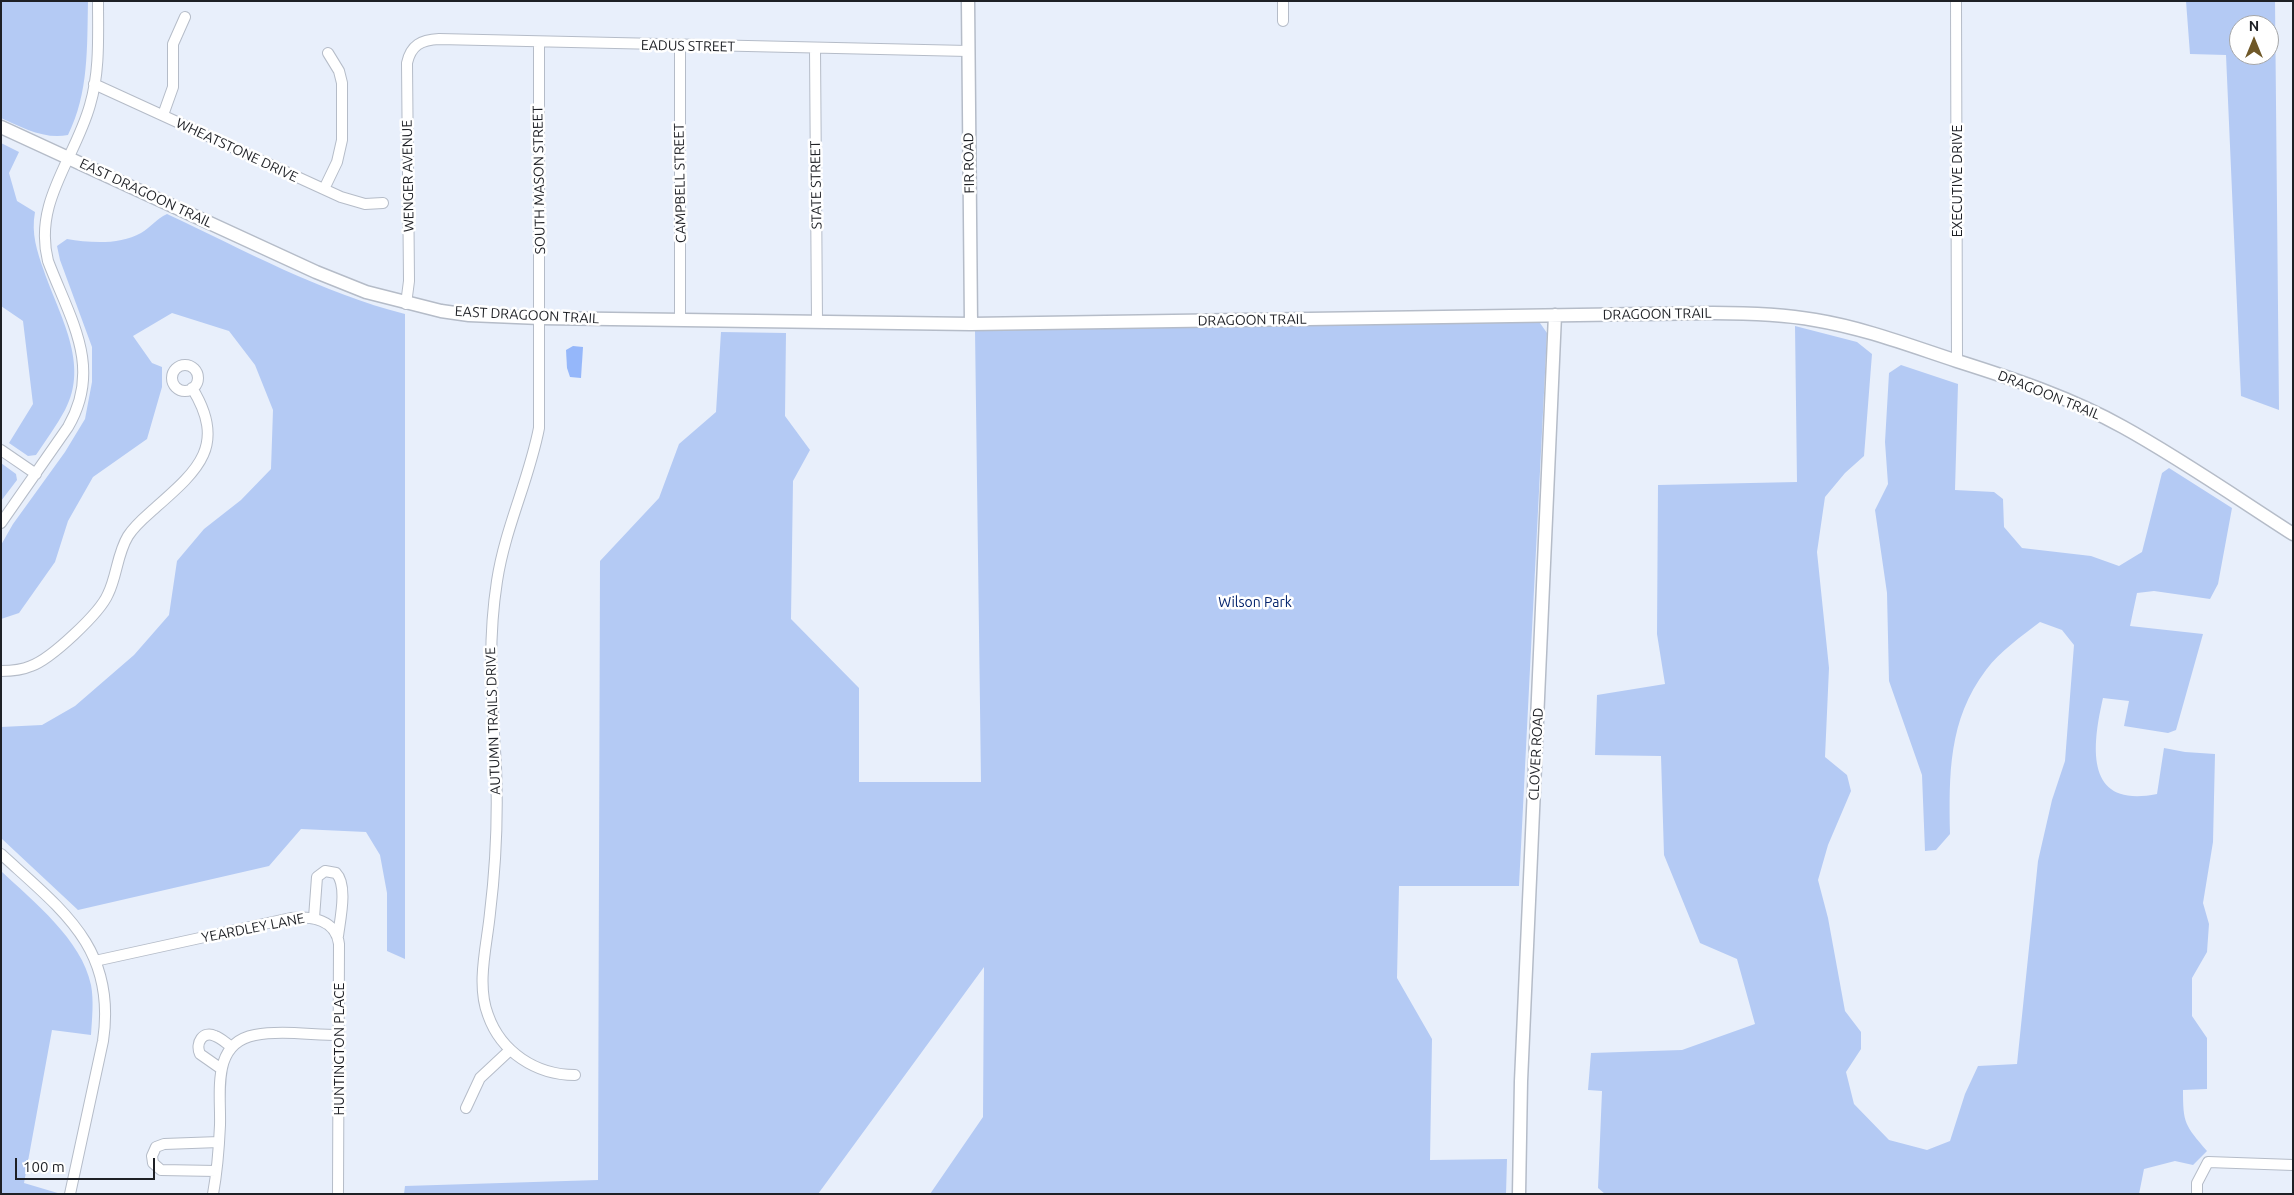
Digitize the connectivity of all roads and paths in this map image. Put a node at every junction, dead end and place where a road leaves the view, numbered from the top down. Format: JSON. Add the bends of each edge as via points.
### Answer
{"nodes":[{"id":1,"x":98,"y":1,"type":"edge"},
{"id":2,"x":968,"y":1,"type":"edge"},
{"id":3,"x":1283,"y":1,"type":"edge"},
{"id":4,"x":1956,"y":1,"type":"edge"},
{"id":5,"x":185,"y":17,"type":"dead end"},
{"id":6,"x":1284,"y":21,"type":"dead end"},
{"id":7,"x":539,"y":42,"type":"junction"},
{"id":8,"x":680,"y":46,"type":"junction"},
{"id":9,"x":412,"y":48,"type":"joint"},
{"id":10,"x":815,"y":48,"type":"junction"},
{"id":11,"x":968,"y":51,"type":"junction"},
{"id":12,"x":328,"y":53,"type":"dead end"},
{"id":13,"x":94,"y":84,"type":"junction"},
{"id":14,"x":163,"y":115,"type":"junction"},
{"id":15,"x":1,"y":127,"type":"edge"},
{"id":16,"x":69,"y":158,"type":"junction"},
{"id":17,"x":324,"y":190,"type":"junction"},
{"id":18,"x":383,"y":203,"type":"dead end"},
{"id":19,"x":406,"y":304,"type":"junction"},
{"id":20,"x":1556,"y":315,"type":"junction"},
{"id":21,"x":540,"y":318,"type":"junction"},
{"id":22,"x":680,"y":320,"type":"junction"},
{"id":23,"x":817,"y":322,"type":"junction"},
{"id":24,"x":971,"y":324,"type":"junction"},
{"id":25,"x":1957,"y":361,"type":"junction"},
{"id":26,"x":192,"y":388,"type":"dead end"},
{"id":27,"x":1,"y":450,"type":"edge"},
{"id":28,"x":36,"y":474,"type":"junction"},
{"id":29,"x":1,"y":523,"type":"edge"},
{"id":30,"x":2293,"y":534,"type":"edge"},
{"id":31,"x":1,"y":671,"type":"edge"},
{"id":32,"x":1,"y":854,"type":"edge"},
{"id":33,"x":314,"y":918,"type":"junction"},
{"id":34,"x":338,"y":936,"type":"junction"},
{"id":35,"x":95,"y":961,"type":"junction"},
{"id":36,"x":339,"y":1035,"type":"junction"},
{"id":37,"x":232,"y":1047,"type":"junction"},
{"id":38,"x":510,"y":1050,"type":"junction"},
{"id":39,"x":220,"y":1068,"type":"junction"},
{"id":40,"x":575,"y":1075,"type":"dead end"},
{"id":41,"x":466,"y":1108,"type":"dead end"},
{"id":42,"x":219,"y":1142,"type":"junction"},
{"id":43,"x":2293,"y":1165,"type":"edge"},
{"id":44,"x":216,"y":1170,"type":"junction"},
{"id":45,"x":70,"y":1194,"type":"edge"},
{"id":46,"x":212,"y":1194,"type":"edge"},
{"id":47,"x":338,"y":1194,"type":"edge"},
{"id":48,"x":1519,"y":1194,"type":"edge"},
{"id":49,"x":2197,"y":1194,"type":"edge"}],
"edges":[{"from":1,"to":13,"type":"street"},
{"from":2,"to":11,"type":"street","name":"FIR ROAD"},
{"from":3,"to":6,"type":"street"},
{"from":4,"to":25,"type":"street","name":"EXECUTIVE DRIVE"},
{"from":5,"to":14,"type":"street","via":[[174,44],[173,87]]},
{"from":7,"to":8,"type":"street","name":"EADUS STREET"},
{"from":7,"to":9,"type":"street","name":"EADUS STREET","via":[[430,39]]},
{"from":7,"to":21,"type":"street","name":"SOUTH MASON STREET"},
{"from":8,"to":10,"type":"street","name":"EADUS STREET"},
{"from":8,"to":22,"type":"street","name":"CAMPBELL STREET"},
{"from":9,"to":19,"type":"street","name":"WENGER AVENUE","via":[[407,63],[409,281]]},
{"from":10,"to":11,"type":"street","name":"EADUS STREET"},
{"from":10,"to":23,"type":"street","name":"STATE STREET"},
{"from":11,"to":24,"type":"street","name":"FIR ROAD"},
{"from":12,"to":17,"type":"street","via":[[342,83],[342,140],[337,162]]},
{"from":13,"to":14,"type":"street","name":"WHEATSTONE DRIVE"},
{"from":13,"to":16,"type":"street","via":[[90,106]]},
{"from":14,"to":17,"type":"street","name":"WHEATSTONE DRIVE"},
{"from":15,"to":16,"type":"street","name":"EAST DRAGOON TRAIL"},
{"from":16,"to":19,"type":"street","name":"EAST DRAGOON TRAIL","via":[[324,275]]},
{"from":16,"to":28,"type":"street","via":[[47,209],[44,238],[48,261],[80,341],[84,382],[76,414]]},
{"from":17,"to":18,"type":"street","name":"WHEATSTONE DRIVE","via":[[354,202]]},
{"from":19,"to":21,"type":"street","name":"EAST DRAGOON TRAIL","via":[[469,315]]},
{"from":20,"to":24,"type":"street","name":"DRAGOON TRAIL"},
{"from":20,"to":25,"type":"street","name":"DRAGOON TRAIL","via":[[1713,312],[1798,317],[1856,329]]},
{"from":20,"to":48,"type":"street","name":"CLOVER ROAD","via":[[1521,1081]]},
{"from":21,"to":22,"type":"street","name":"EAST DRAGOON TRAIL"},
{"from":21,"to":38,"type":"street","name":"AUTUMN TRAILS DRIVE","via":[[539,428],[501,558],[490,648],[497,814],[494,882],[483,984],[484,1003],[494,1030]]},
{"from":22,"to":23,"type":"street","name":"EAST DRAGOON TRAIL"},
{"from":23,"to":24,"type":"street","name":"EAST DRAGOON TRAIL"},
{"from":25,"to":30,"type":"street","name":"DRAGOON TRAIL","via":[[2047,392],[2121,426]]},
{"from":26,"to":31,"type":"street","via":[[202,404],[209,429],[205,453],[196,470],[128,537],[110,591],[93,616],[40,662],[22,669]]},
{"from":27,"to":28,"type":"street"},
{"from":28,"to":29,"type":"street"},
{"from":32,"to":35,"type":"street","via":[[72,920]]},
{"from":33,"to":34,"type":"street","via":[[331,927]]},
{"from":33,"to":34,"type":"street","name":"YEARDLEY LANE","via":[[317,877],[325,871],[336,873],[342,881]]},
{"from":33,"to":35,"type":"street","name":"YEARDLEY LANE","via":[[291,918]]},
{"from":34,"to":36,"type":"street","name":"HUNTINGTON PLACE"},
{"from":35,"to":45,"type":"street","via":[[104,993],[105,1030]]},
{"from":36,"to":37,"type":"street","via":[[254,1035]]},
{"from":36,"to":47,"type":"street","name":"HUNTINGTON PLACE"},
{"from":37,"to":39,"type":"street"},
{"from":37,"to":39,"type":"street","via":[[213,1035],[208,1034],[199,1040],[200,1054]]},
{"from":38,"to":40,"type":"street","name":"AUTUMN TRAILS DRIVE","via":[[549,1072]]},
{"from":38,"to":41,"type":"street","via":[[480,1078]]},
{"from":39,"to":42,"type":"street"},
{"from":42,"to":44,"type":"street"},
{"from":42,"to":44,"type":"street","via":[[164,1144],[156,1147],[152,1156],[153,1163],[162,1170]]},
{"from":43,"to":49,"type":"street","via":[[2208,1162],[2197,1183]]},
{"from":44,"to":46,"type":"street"}]}
